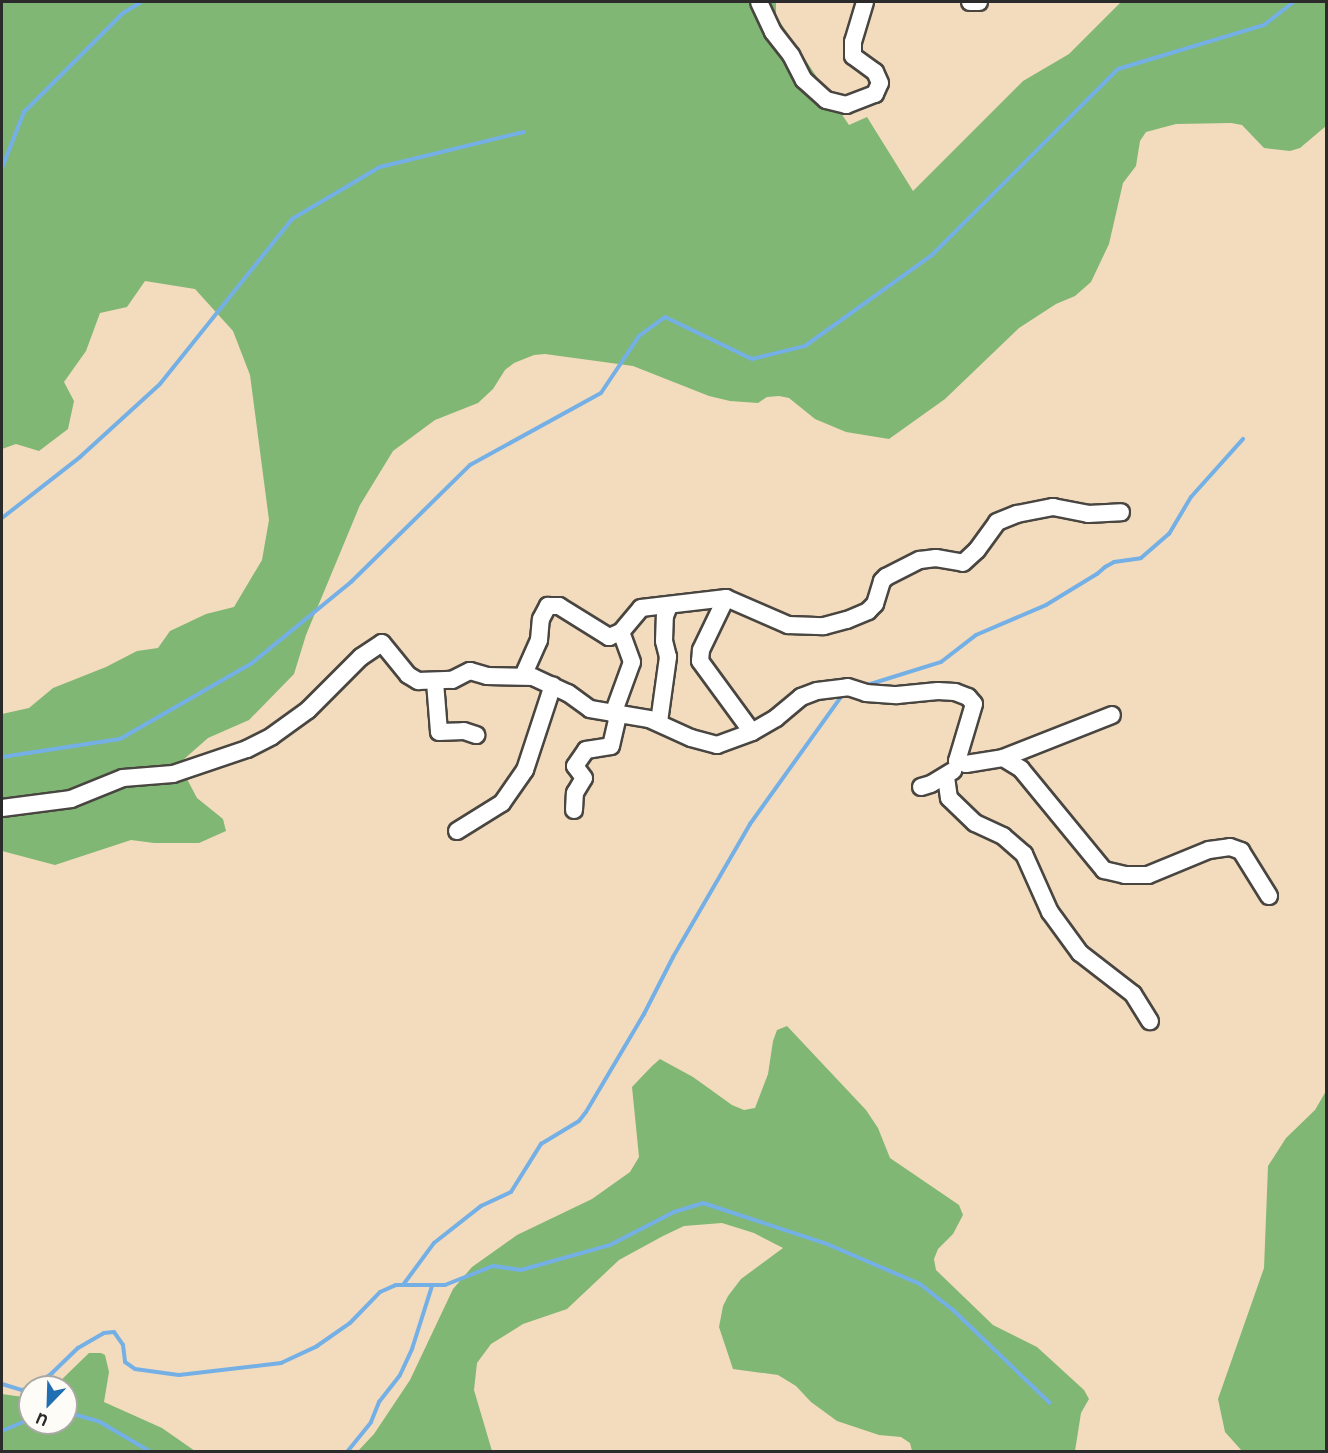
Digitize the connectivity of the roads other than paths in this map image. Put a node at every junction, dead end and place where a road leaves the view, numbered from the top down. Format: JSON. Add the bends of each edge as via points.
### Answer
{"nodes":[{"id":1,"x":759,"y":2,"type":"edge"},
{"id":2,"x":865,"y":2,"type":"edge"},
{"id":3,"x":970,"y":2,"type":"edge"},
{"id":4,"x":978,"y":2,"type":"edge"},
{"id":5,"x":1121,"y":512,"type":"dead end"},
{"id":6,"x":726,"y":598,"type":"junction"},
{"id":7,"x":669,"y":606,"type":"junction"},
{"id":8,"x":621,"y":632,"type":"junction"},
{"id":9,"x":523,"y":676,"type":"junction"},
{"id":10,"x":435,"y":682,"type":"junction"},
{"id":11,"x":553,"y":685,"type":"junction"},
{"id":12,"x":616,"y":715,"type":"junction"},
{"id":13,"x":1112,"y":715,"type":"dead end"},
{"id":14,"x":659,"y":722,"type":"junction"},
{"id":15,"x":752,"y":732,"type":"junction"},
{"id":16,"x":476,"y":735,"type":"dead end"},
{"id":17,"x":1003,"y":758,"type":"junction"},
{"id":18,"x":960,"y":764,"type":"junction"},
{"id":19,"x":946,"y":777,"type":"junction"},
{"id":20,"x":921,"y":787,"type":"dead end"},
{"id":21,"x":2,"y":808,"type":"edge"},
{"id":22,"x":574,"y":810,"type":"dead end"},
{"id":23,"x":457,"y":831,"type":"dead end"},
{"id":24,"x":1269,"y":896,"type":"dead end"},
{"id":25,"x":1150,"y":1021,"type":"dead end"}],
"edges":[{"from":1,"to":2,"type":"street","via":[[804,80],[826,100],[846,105],[875,94],[880,83],[874,72],[853,56],[853,42]]},
{"from":3,"to":4,"type":"street"},
{"from":5,"to":6,"type":"street","via":[[1088,514],[1053,507],[1017,514],[997,522],[963,563],[936,558],[920,560],[886,577],[868,611],[824,626],[788,625]]},
{"from":6,"to":7,"type":"street"},
{"from":6,"to":15,"type":"street","via":[[701,650],[700,661]]},
{"from":7,"to":8,"type":"street","via":[[641,608]]},
{"from":7,"to":14,"type":"street","via":[[664,616],[668,657]]},
{"from":8,"to":9,"type":"street","via":[[609,637],[559,606],[548,606]]},
{"from":8,"to":12,"type":"street","via":[[632,662]]},
{"from":9,"to":10,"type":"street","via":[[487,676],[470,671],[452,680]]},
{"from":9,"to":11,"type":"street"},
{"from":10,"to":16,"type":"street","via":[[439,732],[464,731]]},
{"from":10,"to":21,"type":"street","via":[[412,678],[388,648],[379,644],[308,710],[247,749],[172,774],[123,778],[71,800]]},
{"from":11,"to":12,"type":"street","via":[[590,709]]},
{"from":11,"to":23,"type":"street","via":[[525,770],[502,803]]},
{"from":12,"to":14,"type":"street"},
{"from":12,"to":22,"type":"street","via":[[611,746],[586,750],[575,766],[584,778],[575,793]]},
{"from":13,"to":17,"type":"street"},
{"from":14,"to":15,"type":"street","via":[[691,738],[717,745]]},
{"from":15,"to":18,"type":"street","via":[[801,697],[817,691],[848,687],[866,693],[897,695],[938,691],[968,697],[974,704],[957,755]]},
{"from":17,"to":18,"type":"street"},
{"from":17,"to":24,"type":"street","via":[[1021,769],[1104,870],[1148,875],[1209,850],[1230,847],[1241,851]]},
{"from":18,"to":19,"type":"street"},
{"from":19,"to":20,"type":"street"},
{"from":19,"to":25,"type":"street","via":[[949,798],[975,824],[1014,843],[1032,868],[1050,912],[1080,953],[1133,994]]}]}
